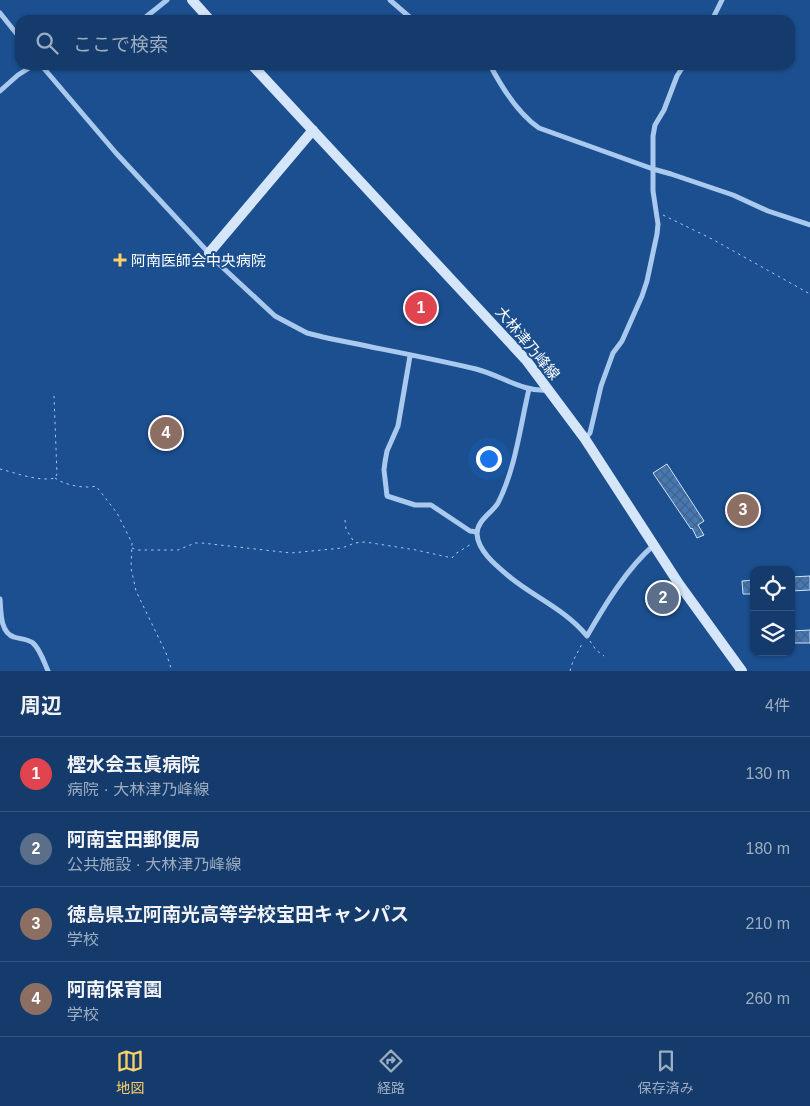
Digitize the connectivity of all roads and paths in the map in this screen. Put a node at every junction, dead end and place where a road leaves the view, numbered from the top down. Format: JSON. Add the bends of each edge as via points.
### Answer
{"nodes":[{"id":1,"x":167,"y":0,"type":"edge"},
{"id":2,"x":192,"y":0,"type":"edge"},
{"id":3,"x":390,"y":0,"type":"edge"},
{"id":4,"x":722,"y":0,"type":"edge"},
{"id":5,"x":0,"y":13,"type":"edge"},
{"id":6,"x":148,"y":15,"type":"edge"},
{"id":7,"x":206,"y":15,"type":"edge"},
{"id":8,"x":407,"y":15,"type":"edge"},
{"id":9,"x":714,"y":15,"type":"edge"},
{"id":10,"x":15,"y":32,"type":"edge"},
{"id":11,"x":26,"y":70,"type":"edge"},
{"id":12,"x":45,"y":70,"type":"edge"},
{"id":13,"x":257,"y":70,"type":"edge"},
{"id":14,"x":493,"y":70,"type":"edge"},
{"id":15,"x":681,"y":70,"type":"edge"},
{"id":16,"x":0,"y":91,"type":"edge"},
{"id":17,"x":313,"y":130,"type":"junction"},
{"id":18,"x":653,"y":169,"type":"junction"},
{"id":19,"x":657,"y":215,"type":"junction"},
{"id":20,"x":810,"y":225,"type":"edge"},
{"id":21,"x":209,"y":253,"type":"junction"},
{"id":22,"x":810,"y":294,"type":"edge"},
{"id":23,"x":410,"y":356,"type":"junction"},
{"id":24,"x":529,"y":388,"type":"junction"},
{"id":25,"x":549,"y":390,"type":"junction"},
{"id":26,"x":54,"y":396,"type":"dead end"},
{"id":27,"x":585,"y":439,"type":"junction"},
{"id":28,"x":0,"y":469,"type":"edge"},
{"id":29,"x":55,"y":478,"type":"junction"},
{"id":30,"x":345,"y":520,"type":"dead end"},
{"id":31,"x":477,"y":532,"type":"junction"},
{"id":32,"x":478,"y":541,"type":"junction"},
{"id":33,"x":355,"y":543,"type":"junction"},
{"id":34,"x":654,"y":545,"type":"junction"},
{"id":35,"x":132,"y":548,"type":"junction"},
{"id":36,"x":0,"y":599,"type":"edge"},
{"id":37,"x":587,"y":636,"type":"junction"},
{"id":38,"x":604,"y":656,"type":"dead end"},
{"id":39,"x":48,"y":671,"type":"edge"},
{"id":40,"x":172,"y":671,"type":"edge"},
{"id":41,"x":570,"y":671,"type":"edge"},
{"id":42,"x":742,"y":671,"type":"edge"}],
"edges":[{"from":1,"to":6,"type":"street"},
{"from":2,"to":7,"type":"main road"},
{"from":3,"to":8,"type":"street"},
{"from":4,"to":9,"type":"street"},
{"from":5,"to":10,"type":"street"},
{"from":11,"to":16,"type":"street"},
{"from":12,"to":21,"type":"street","via":[[116,153]]},
{"from":13,"to":17,"type":"main road","name":"大林津乃峰線"},
{"from":14,"to":18,"type":"street","via":[[527,119],[539,128]]},
{"from":15,"to":18,"type":"street","via":[[655,125]]},
{"from":17,"to":21,"type":"main road"},
{"from":17,"to":25,"type":"main road","name":"大林津乃峰線","via":[[494,325]]},
{"from":18,"to":19,"type":"street"},
{"from":18,"to":20,"type":"street"},
{"from":19,"to":22,"type":"path","via":[[664,215],[712,239]]},
{"from":19,"to":27,"type":"street","via":[[657,234],[642,296],[613,353],[590,433]]},
{"from":21,"to":23,"type":"street","via":[[265,308],[307,333]]},
{"from":23,"to":24,"type":"street","via":[[478,369]]},
{"from":23,"to":31,"type":"street","via":[[398,426],[385,462],[387,496],[415,505],[431,505]]},
{"from":24,"to":25,"type":"street"},
{"from":24,"to":31,"type":"street","via":[[524,421],[509,475],[498,503]]},
{"from":25,"to":27,"type":"main road","name":"大林津乃峰線"},
{"from":26,"to":29,"type":"path"},
{"from":27,"to":34,"type":"main road","name":"大林津乃峰線"},
{"from":28,"to":29,"type":"path"},
{"from":29,"to":35,"type":"path","via":[[90,488],[96,486],[117,513]]},
{"from":30,"to":33,"type":"path","via":[[346,529]]},
{"from":31,"to":32,"type":"street"},
{"from":32,"to":33,"type":"path","via":[[452,558],[387,544]]},
{"from":32,"to":37,"type":"street","via":[[484,552],[512,579],[563,612]]},
{"from":33,"to":35,"type":"path","via":[[342,548],[291,552],[202,542],[178,550]]},
{"from":34,"to":37,"type":"street","via":[[604,607]]},
{"from":34,"to":42,"type":"main road","name":"大林津乃峰線"},
{"from":35,"to":40,"type":"path","via":[[131,568],[136,591]]},
{"from":36,"to":39,"type":"street","via":[[5,632],[32,642]]},
{"from":37,"to":38,"type":"path"},
{"from":37,"to":41,"type":"path"}]}
